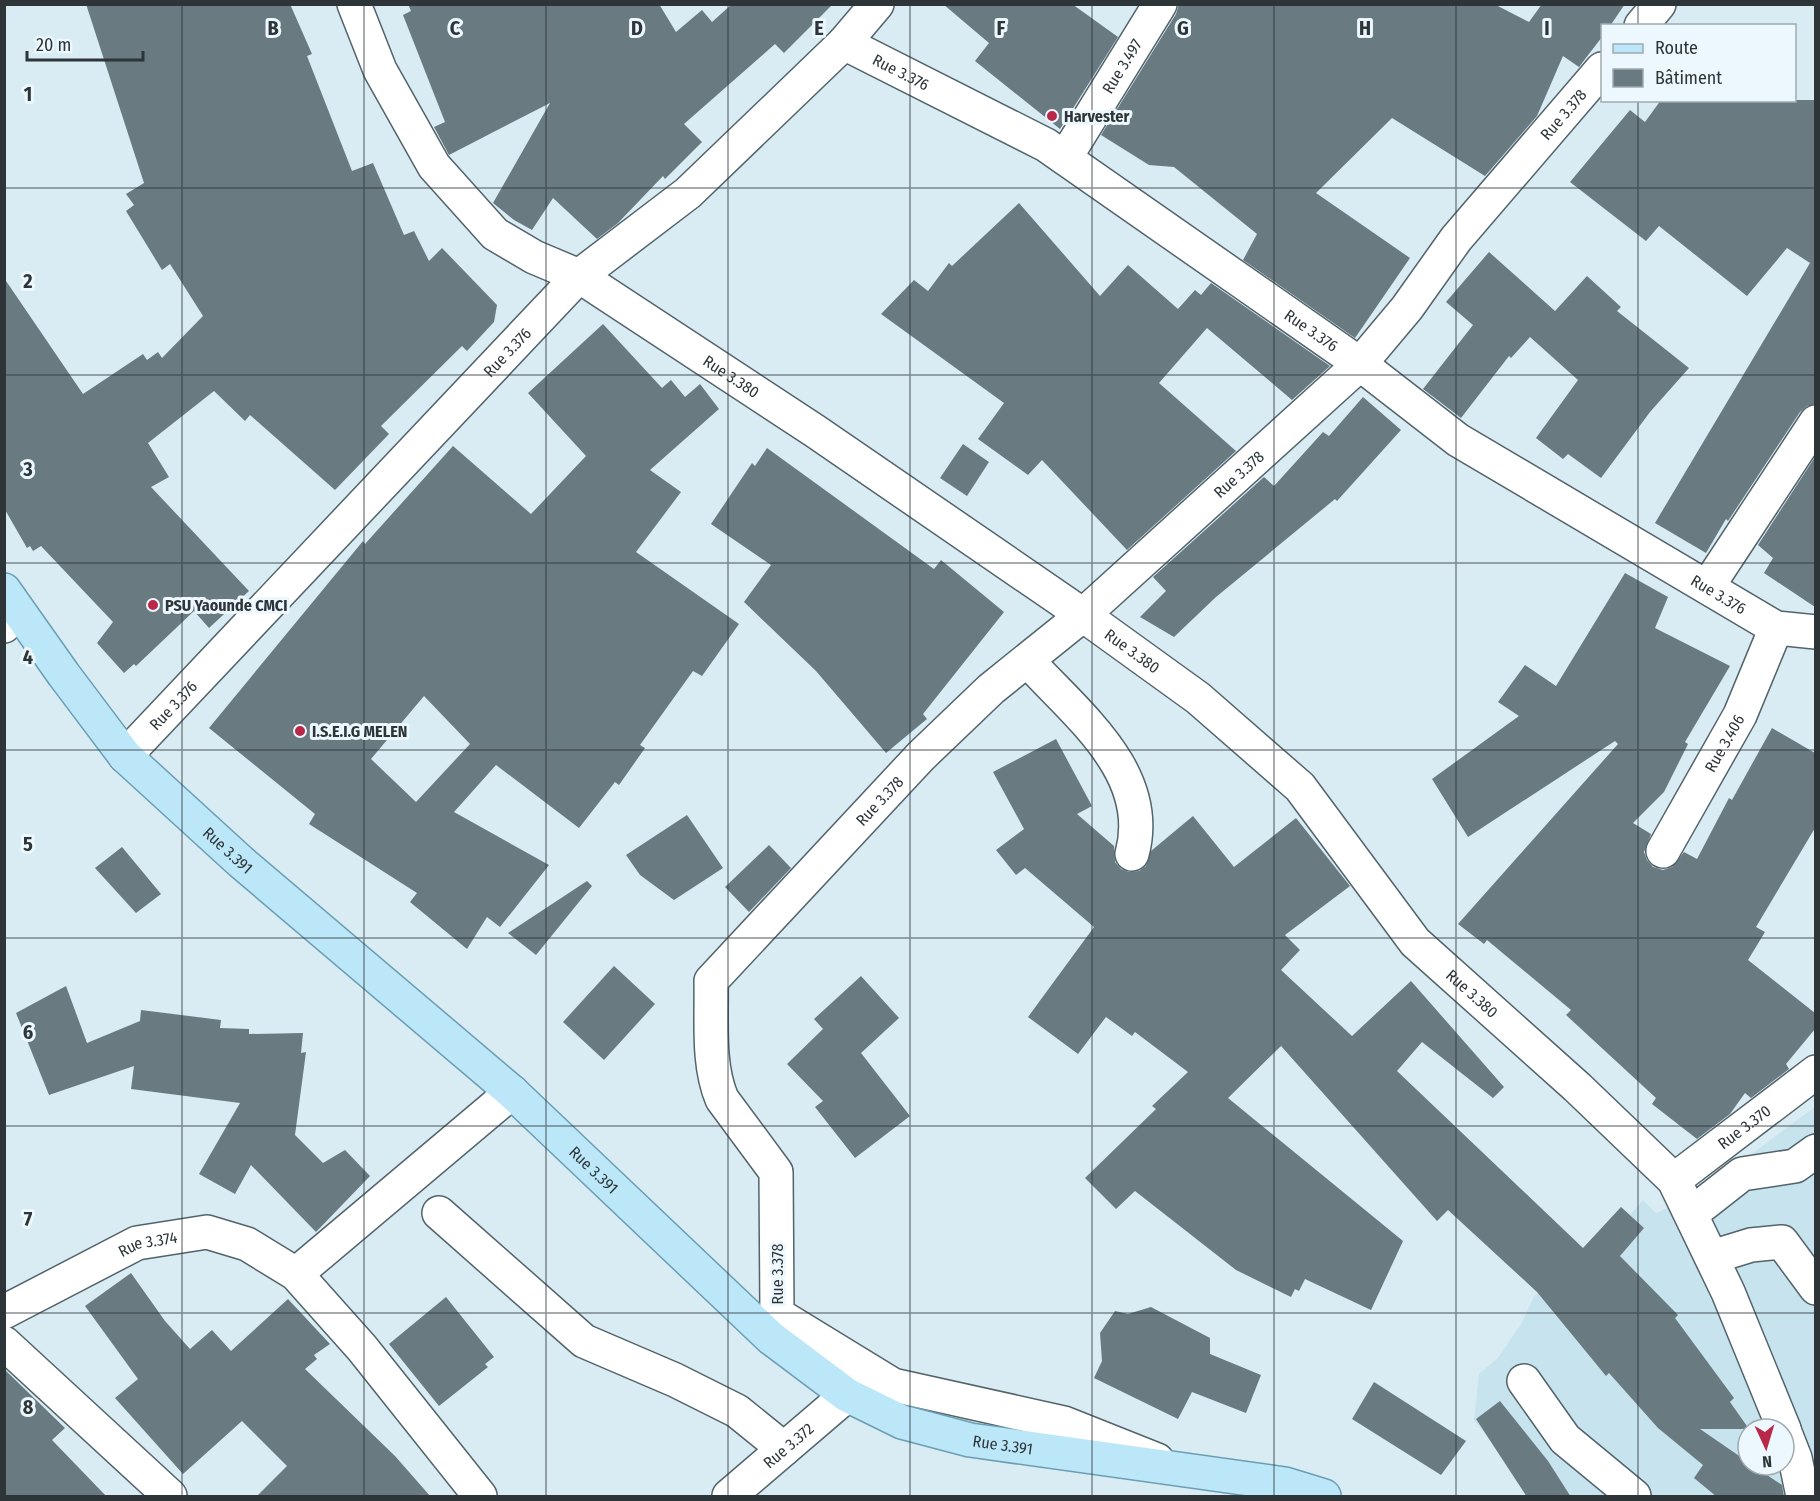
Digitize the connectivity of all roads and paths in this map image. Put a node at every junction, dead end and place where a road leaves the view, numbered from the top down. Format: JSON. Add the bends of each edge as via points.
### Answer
{"nodes":[{"id":1,"x":354,"y":4,"type":"edge"},
{"id":2,"x":877,"y":4,"type":"edge"},
{"id":3,"x":1160,"y":4,"type":"edge"},
{"id":4,"x":1659,"y":4,"type":"edge"},
{"id":5,"x":1643,"y":24,"type":"edge"},
{"id":6,"x":844,"y":43,"type":"junction"},
{"id":7,"x":1601,"y":70,"type":"edge"},
{"id":8,"x":1065,"y":158,"type":"junction"},
{"id":9,"x":579,"y":276,"type":"junction"},
{"id":10,"x":1360,"y":364,"type":"junction"},
{"id":11,"x":1815,"y":422,"type":"edge"},
{"id":12,"x":1708,"y":586,"type":"junction"},
{"id":13,"x":6,"y":605,"type":"edge"},
{"id":14,"x":1083,"y":615,"type":"junction"},
{"id":15,"x":1776,"y":628,"type":"junction"},
{"id":16,"x":1815,"y":632,"type":"edge"},
{"id":17,"x":1028,"y":661,"type":"junction"},
{"id":18,"x":125,"y":756,"type":"junction"},
{"id":19,"x":1663,"y":851,"type":"dead end"},
{"id":20,"x":1132,"y":854,"type":"dead end"},
{"id":21,"x":1815,"y":1072,"type":"edge"},
{"id":22,"x":512,"y":1092,"type":"junction"},
{"id":23,"x":1815,"y":1151,"type":"edge"},
{"id":24,"x":1674,"y":1180,"type":"junction"},
{"id":25,"x":439,"y":1213,"type":"dead end"},
{"id":26,"x":1691,"y":1214,"type":"junction"},
{"id":27,"x":1712,"y":1257,"type":"junction"},
{"id":28,"x":296,"y":1274,"type":"junction"},
{"id":29,"x":1815,"y":1288,"type":"edge"},
{"id":30,"x":4,"y":1312,"type":"edge"},
{"id":31,"x":4,"y":1343,"type":"edge"},
{"id":32,"x":1524,"y":1381,"type":"dead end"},
{"id":33,"x":847,"y":1395,"type":"junction"},
{"id":34,"x":1779,"y":1417,"type":"edge"},
{"id":35,"x":784,"y":1449,"type":"junction"},
{"id":36,"x":1796,"y":1463,"type":"edge"},
{"id":37,"x":1178,"y":1468,"type":"junction"},
{"id":38,"x":170,"y":1497,"type":"edge"},
{"id":39,"x":480,"y":1497,"type":"edge"},
{"id":40,"x":729,"y":1497,"type":"edge"},
{"id":41,"x":1324,"y":1497,"type":"edge"},
{"id":42,"x":1634,"y":1497,"type":"edge"},
{"id":43,"x":1803,"y":1497,"type":"edge"}],
"edges":[{"from":1,"to":9,"type":"street","name":"Rue 3.380","via":[[380,70],[435,166],[495,234],[534,257]]},
{"from":2,"to":6,"type":"street"},
{"from":3,"to":8,"type":"street","name":"Rue 3.497"},
{"from":4,"to":5,"type":"street"},
{"from":6,"to":8,"type":"street","name":"Rue 3.376"},
{"from":6,"to":9,"type":"street","name":"Rue 3.376","via":[[688,193]]},
{"from":7,"to":10,"type":"street","name":"Rue 3.378","via":[[1456,239],[1407,308]]},
{"from":8,"to":10,"type":"street","name":"Rue 3.376"},
{"from":9,"to":14,"type":"street","name":"Rue 3.380","via":[[815,430]]},
{"from":9,"to":18,"type":"street","name":"Rue 3.376"},
{"from":10,"to":12,"type":"street","name":"Rue 3.376","via":[[1458,440]]},
{"from":10,"to":14,"type":"street","name":"Rue 3.378"},
{"from":11,"to":12,"type":"street"},
{"from":12,"to":15,"type":"street","name":"Rue 3.376"},
{"from":13,"to":18,"type":"main road","name":"Rue 3.391"},
{"from":14,"to":17,"type":"street","name":"Rue 3.378"},
{"from":14,"to":24,"type":"street","name":"Rue 3.380","via":[[1198,698],[1300,787],[1415,942]]},
{"from":15,"to":16,"type":"street","name":"Rue 3.376"},
{"from":15,"to":19,"type":"street","name":"Rue 3.406","via":[[1740,715]]},
{"from":17,"to":20,"type":"street","via":[[1107,747],[1130,784],[1138,834]]},
{"from":17,"to":37,"type":"street","name":"Rue 3.378","via":[[991,689],[921,756],[711,981],[716,1086],[722,1100],[776,1172],[777,1314],[893,1385],[1064,1423]]},
{"from":18,"to":22,"type":"main road","name":"Rue 3.391","via":[[241,862]]},
{"from":21,"to":24,"type":"street","name":"Rue 3.370"},
{"from":22,"to":28,"type":"street"},
{"from":22,"to":33,"type":"main road","name":"Rue 3.391","via":[[771,1338]]},
{"from":23,"to":26,"type":"street","via":[[1795,1166],[1742,1174]]},
{"from":24,"to":26,"type":"street","name":"Rue 3.380"},
{"from":25,"to":35,"type":"street","via":[[584,1341],[737,1411]]},
{"from":26,"to":27,"type":"street","name":"Rue 3.380"},
{"from":27,"to":29,"type":"street","via":[[1751,1245],[1782,1242]]},
{"from":27,"to":34,"type":"street","name":"Rue 3.380"},
{"from":28,"to":30,"type":"street","name":"Rue 3.374","via":[[247,1244],[207,1232],[137,1243]]},
{"from":28,"to":39,"type":"street","name":"Rue 3.374","via":[[362,1348]]},
{"from":31,"to":38,"type":"street"},
{"from":32,"to":42,"type":"street","via":[[1565,1440]]},
{"from":33,"to":35,"type":"street","name":"Rue 3.372"},
{"from":33,"to":37,"type":"main road","name":"Rue 3.391","via":[[902,1422],[970,1440]]},
{"from":35,"to":40,"type":"street","name":"Rue 3.372"},
{"from":36,"to":43,"type":"street","name":"Rue 3.380"},
{"from":37,"to":41,"type":"main road","name":"Rue 3.391","via":[[1285,1485]]}]}
